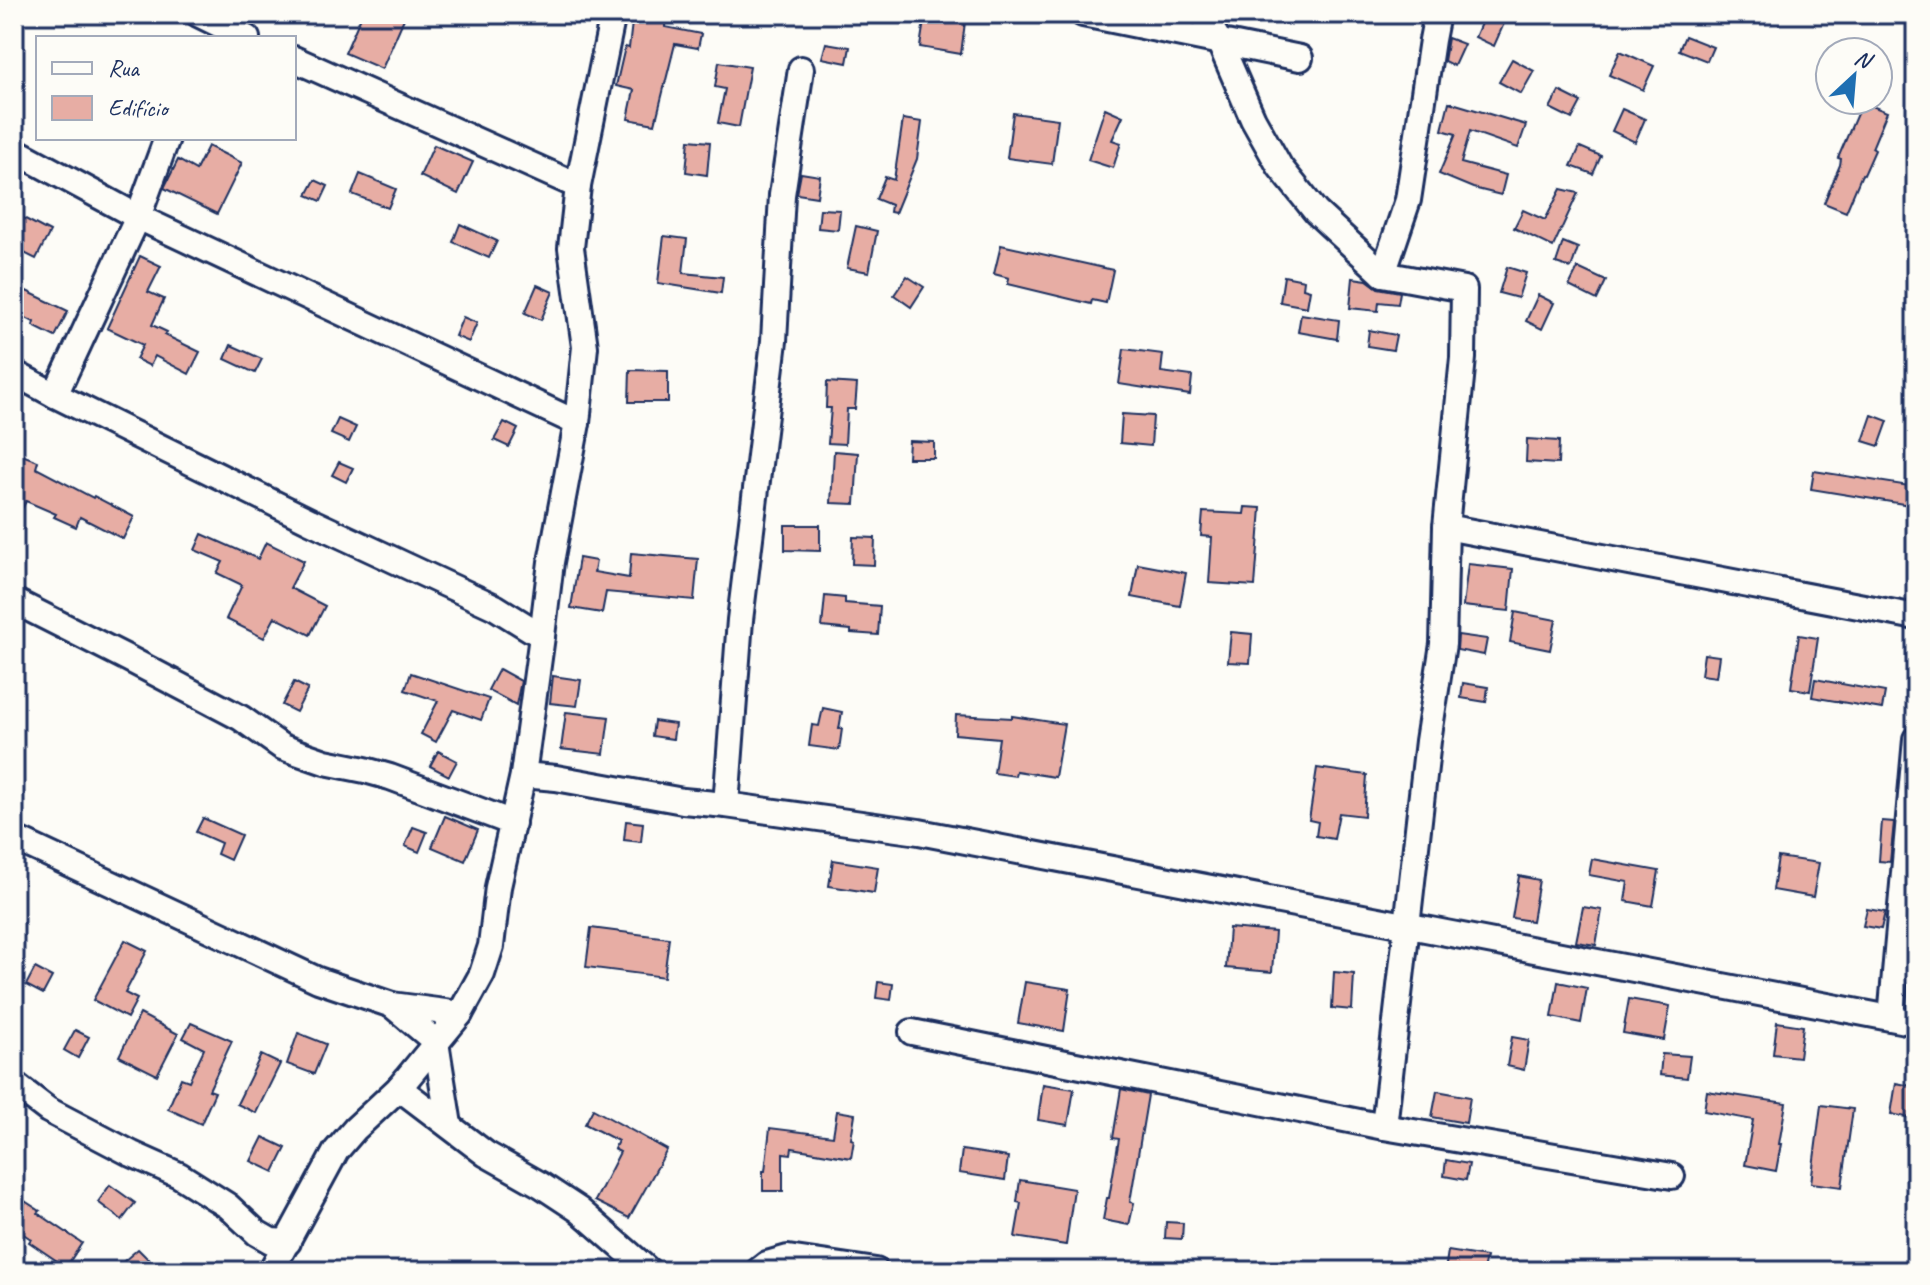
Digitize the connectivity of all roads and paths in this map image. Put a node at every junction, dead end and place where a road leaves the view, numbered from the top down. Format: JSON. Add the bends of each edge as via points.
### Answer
{"nodes":[{"id":1,"x":613,"y":14,"type":"edge"},
{"id":2,"x":1083,"y":14,"type":"edge"},
{"id":3,"x":1203,"y":14,"type":"edge"},
{"id":4,"x":1437,"y":14,"type":"edge"},
{"id":5,"x":207,"y":22,"type":"edge"},
{"id":6,"x":242,"y":36,"type":"edge"},
{"id":7,"x":1219,"y":41,"type":"junction"},
{"id":8,"x":1300,"y":58,"type":"dead end"},
{"id":9,"x":296,"y":60,"type":"edge"},
{"id":10,"x":801,"y":69,"type":"dead end"},
{"id":11,"x":166,"y":140,"type":"edge"},
{"id":12,"x":14,"y":150,"type":"edge"},
{"id":13,"x":578,"y":186,"type":"junction"},
{"id":14,"x":138,"y":217,"type":"junction"},
{"id":15,"x":1383,"y":274,"type":"junction"},
{"id":16,"x":14,"y":373,"type":"edge"},
{"id":17,"x":55,"y":395,"type":"junction"},
{"id":18,"x":577,"y":423,"type":"junction"},
{"id":19,"x":1446,"y":527,"type":"junction"},
{"id":20,"x":14,"y":601,"type":"edge"},
{"id":21,"x":1916,"y":617,"type":"edge"},
{"id":22,"x":542,"y":636,"type":"junction"},
{"id":23,"x":1916,"y":739,"type":"edge"},
{"id":24,"x":523,"y":775,"type":"junction"},
{"id":25,"x":726,"y":805,"type":"junction"},
{"id":26,"x":513,"y":823,"type":"junction"},
{"id":27,"x":14,"y":838,"type":"edge"},
{"id":28,"x":1407,"y":925,"type":"junction"},
{"id":29,"x":392,"y":1005,"type":"junction"},
{"id":30,"x":460,"y":1014,"type":"junction"},
{"id":31,"x":1891,"y":1018,"type":"junction"},
{"id":32,"x":1916,"y":1023,"type":"edge"},
{"id":33,"x":912,"y":1032,"type":"dead end"},
{"id":34,"x":436,"y":1042,"type":"junction"},
{"id":35,"x":14,"y":1084,"type":"edge"},
{"id":36,"x":399,"y":1088,"type":"junction"},
{"id":37,"x":449,"y":1125,"type":"junction"},
{"id":38,"x":1384,"y":1127,"type":"junction"},
{"id":39,"x":1672,"y":1176,"type":"dead end"},
{"id":40,"x":288,"y":1242,"type":"junction"},
{"id":41,"x":272,"y":1271,"type":"edge"},
{"id":42,"x":649,"y":1271,"type":"edge"},
{"id":43,"x":758,"y":1271,"type":"edge"},
{"id":44,"x":876,"y":1271,"type":"edge"}],
"edges":[{"from":1,"to":13,"type":"street"},
{"from":2,"to":7,"type":"street"},
{"from":3,"to":7,"type":"street"},
{"from":4,"to":15,"type":"street","via":[[1408,200]]},
{"from":5,"to":6,"type":"street"},
{"from":7,"to":8,"type":"street"},
{"from":7,"to":15,"type":"street","via":[[1280,167],[1316,212]]},
{"from":9,"to":13,"type":"street"},
{"from":10,"to":25,"type":"street","via":[[782,195],[774,341],[740,620]]},
{"from":11,"to":14,"type":"street"},
{"from":12,"to":14,"type":"street"},
{"from":13,"to":18,"type":"street","via":[[571,248],[585,347]]},
{"from":14,"to":17,"type":"street"},
{"from":14,"to":18,"type":"street"},
{"from":15,"to":19,"type":"street","via":[[1464,289],[1463,358]]},
{"from":16,"to":17,"type":"street"},
{"from":17,"to":22,"type":"street","via":[[495,607]]},
{"from":18,"to":22,"type":"street"},
{"from":19,"to":21,"type":"street"},
{"from":19,"to":28,"type":"street","via":[[1443,644]]},
{"from":20,"to":26,"type":"street","via":[[228,711],[282,747],[390,777]]},
{"from":22,"to":24,"type":"street"},
{"from":23,"to":31,"type":"street"},
{"from":24,"to":25,"type":"street"},
{"from":24,"to":26,"type":"street"},
{"from":25,"to":28,"type":"street","via":[[919,832]]},
{"from":26,"to":30,"type":"street","via":[[491,946]]},
{"from":27,"to":29,"type":"street","via":[[318,980]]},
{"from":28,"to":31,"type":"street"},
{"from":28,"to":38,"type":"street"},
{"from":29,"to":30,"type":"street"},
{"from":29,"to":34,"type":"street"},
{"from":30,"to":34,"type":"street"},
{"from":31,"to":32,"type":"street"},
{"from":33,"to":38,"type":"street"},
{"from":34,"to":36,"type":"street"},
{"from":34,"to":37,"type":"street"},
{"from":35,"to":40,"type":"street","via":[[48,1110],[179,1175],[228,1206],[257,1233]]},
{"from":36,"to":37,"type":"street"},
{"from":36,"to":40,"type":"street","via":[[336,1151]]},
{"from":37,"to":42,"type":"street","via":[[486,1154],[579,1210]]},
{"from":38,"to":39,"type":"street"},
{"from":40,"to":41,"type":"street"},
{"from":43,"to":44,"type":"street","via":[[788,1258]]}]}
